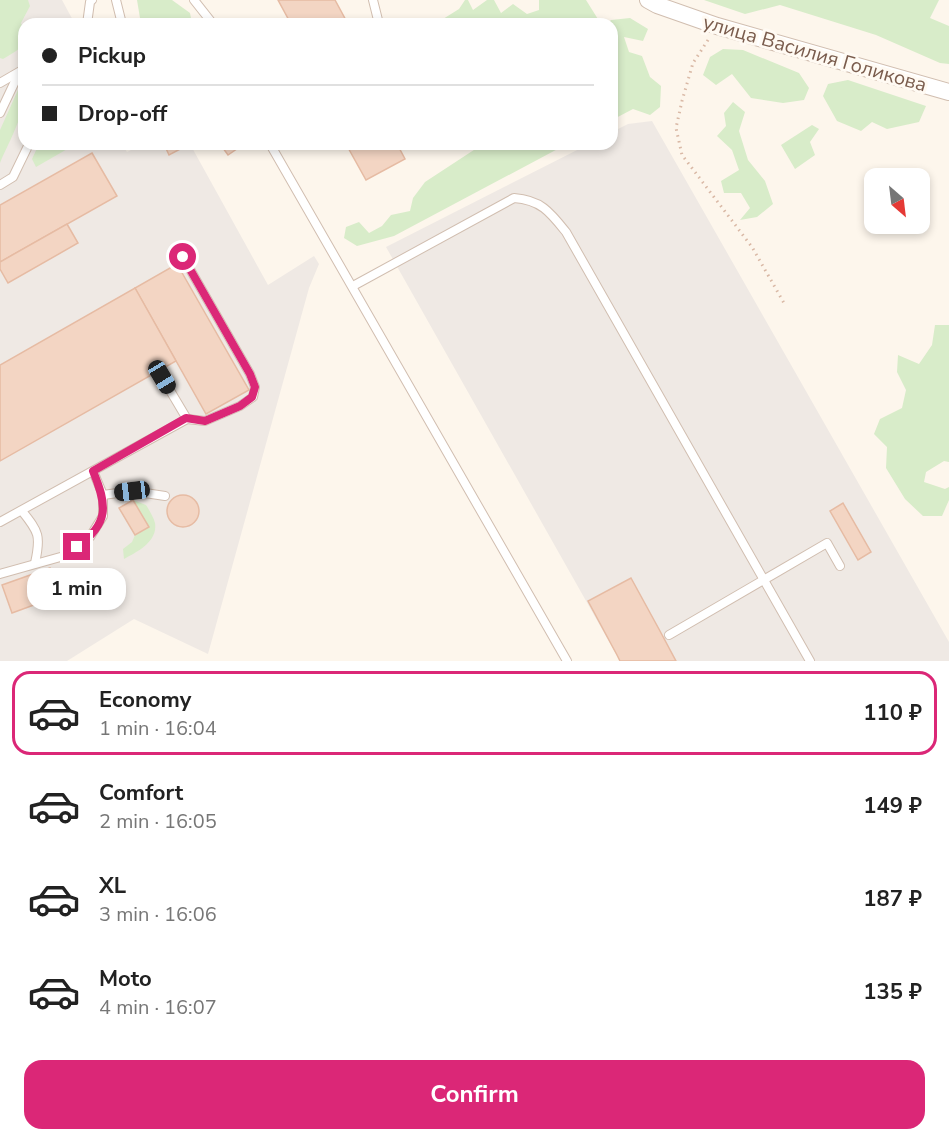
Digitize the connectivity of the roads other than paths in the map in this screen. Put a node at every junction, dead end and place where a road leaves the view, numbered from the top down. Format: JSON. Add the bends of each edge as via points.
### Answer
{"nodes":[{"id":1,"x":92,"y":0,"type":"edge"},
{"id":2,"x":116,"y":0,"type":"edge"},
{"id":3,"x":194,"y":0,"type":"edge"},
{"id":4,"x":373,"y":0,"type":"edge"},
{"id":5,"x":648,"y":0,"type":"edge"},
{"id":6,"x":88,"y":18,"type":"edge"},
{"id":7,"x":120,"y":18,"type":"edge"},
{"id":8,"x":208,"y":18,"type":"edge"},
{"id":9,"x":378,"y":18,"type":"edge"},
{"id":10,"x":18,"y":73,"type":"edge"},
{"id":11,"x":18,"y":77,"type":"edge"},
{"id":12,"x":0,"y":83,"type":"edge"},
{"id":13,"x":949,"y":92,"type":"edge"},
{"id":14,"x":0,"y":113,"type":"edge"},
{"id":15,"x":26,"y":150,"type":"edge"},
{"id":16,"x":274,"y":150,"type":"edge"},
{"id":17,"x":0,"y":184,"type":"edge"},
{"id":18,"x":183,"y":257,"type":"dead end"},
{"id":19,"x":353,"y":286,"type":"junction"},
{"id":20,"x":162,"y":377,"type":"dead end"},
{"id":21,"x":186,"y":418,"type":"junction"},
{"id":22,"x":93,"y":471,"type":"junction"},
{"id":23,"x":103,"y":495,"type":"junction"},
{"id":24,"x":165,"y":496,"type":"dead end"},
{"id":25,"x":22,"y":511,"type":"junction"},
{"id":26,"x":0,"y":522,"type":"edge"},
{"id":27,"x":36,"y":563,"type":"junction"},
{"id":28,"x":840,"y":566,"type":"dead end"},
{"id":29,"x":0,"y":574,"type":"edge"},
{"id":30,"x":763,"y":581,"type":"junction"},
{"id":31,"x":669,"y":635,"type":"dead end"},
{"id":32,"x":567,"y":661,"type":"edge"},
{"id":33,"x":810,"y":661,"type":"edge"}],
"edges":[{"from":1,"to":6,"type":"lane"},
{"from":2,"to":7,"type":"lane"},
{"from":3,"to":8,"type":"lane"},
{"from":4,"to":9,"type":"lane"},
{"from":5,"to":13,"type":"street","name":"улица Василия Голикова","via":[[717,26]]},
{"from":10,"to":12,"type":"lane"},
{"from":11,"to":14,"type":"lane"},
{"from":15,"to":17,"type":"lane","via":[[13,177]]},
{"from":16,"to":19,"type":"lane"},
{"from":18,"to":21,"type":"lane","via":[[255,387],[252,397],[240,406],[205,421]]},
{"from":19,"to":30,"type":"lane","via":[[514,198],[529,199],[549,211],[566,232]]},
{"from":19,"to":32,"type":"lane"},
{"from":20,"to":21,"type":"lane"},
{"from":21,"to":22,"type":"lane"},
{"from":22,"to":23,"type":"lane"},
{"from":22,"to":25,"type":"lane"},
{"from":23,"to":24,"type":"lane","via":[[132,491]]},
{"from":23,"to":27,"type":"lane","via":[[103,516],[90,537],[64,556]]},
{"from":25,"to":26,"type":"lane"},
{"from":25,"to":27,"type":"lane","via":[[40,542]]},
{"from":27,"to":29,"type":"lane"},
{"from":28,"to":30,"type":"lane","via":[[827,543]]},
{"from":30,"to":31,"type":"lane"},
{"from":30,"to":33,"type":"lane"}]}
